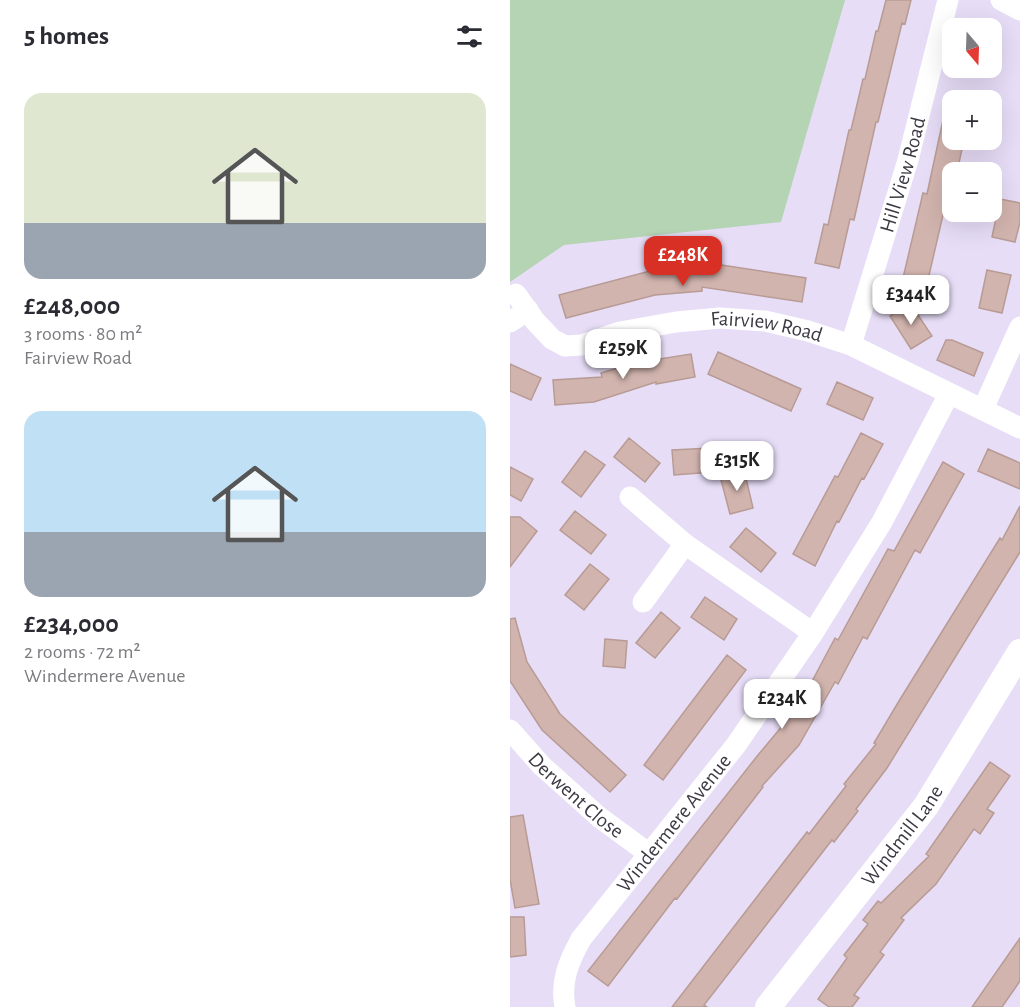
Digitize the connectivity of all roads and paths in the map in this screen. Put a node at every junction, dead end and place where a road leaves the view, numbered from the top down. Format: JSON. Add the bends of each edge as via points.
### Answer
{"nodes":[{"id":1,"x":948,"y":0,"type":"edge"},
{"id":2,"x":1001,"y":0,"type":"edge"},
{"id":3,"x":1020,"y":10,"type":"edge"},
{"id":4,"x":510,"y":322,"type":"edge"},
{"id":5,"x":1020,"y":327,"type":"edge"},
{"id":6,"x":851,"y":345,"type":"junction"},
{"id":7,"x":949,"y":394,"type":"junction"},
{"id":8,"x":983,"y":409,"type":"junction"},
{"id":9,"x":1020,"y":428,"type":"edge"},
{"id":10,"x":630,"y":497,"type":"dead end"},
{"id":11,"x":685,"y":544,"type":"junction"},
{"id":12,"x":643,"y":602,"type":"dead end"},
{"id":13,"x":813,"y":633,"type":"junction"},
{"id":14,"x":1020,"y":652,"type":"edge"},
{"id":15,"x":510,"y":730,"type":"edge"},
{"id":16,"x":648,"y":853,"type":"junction"},
{"id":17,"x":775,"y":1004,"type":"edge"},
{"id":18,"x":565,"y":1007,"type":"edge"}],
"edges":[{"from":1,"to":6,"type":"street","name":"Hill View Road","via":[[908,160]]},
{"from":2,"to":3,"type":"street"},
{"from":4,"to":6,"type":"street","name":"Fairview Road","via":[[522,302],[552,339],[565,346],[676,322],[720,318],[765,321]]},
{"from":5,"to":8,"type":"street"},
{"from":6,"to":7,"type":"street","name":"Fairview Road"},
{"from":7,"to":8,"type":"street","name":"Fairview Road"},
{"from":7,"to":13,"type":"street","name":"Windermere Avenue","via":[[882,522]]},
{"from":8,"to":9,"type":"street","name":"Fairview Road"},
{"from":10,"to":11,"type":"street"},
{"from":11,"to":12,"type":"street"},
{"from":11,"to":13,"type":"street"},
{"from":13,"to":16,"type":"street","name":"Windermere Avenue","via":[[736,745]]},
{"from":14,"to":17,"type":"street","name":"Windmill Lane","via":[[926,806]]},
{"from":15,"to":16,"type":"street","name":"Derwent Close","via":[[599,817]]},
{"from":16,"to":18,"type":"street","name":"Windermere Avenue","via":[[581,939],[568,963]]}]}
